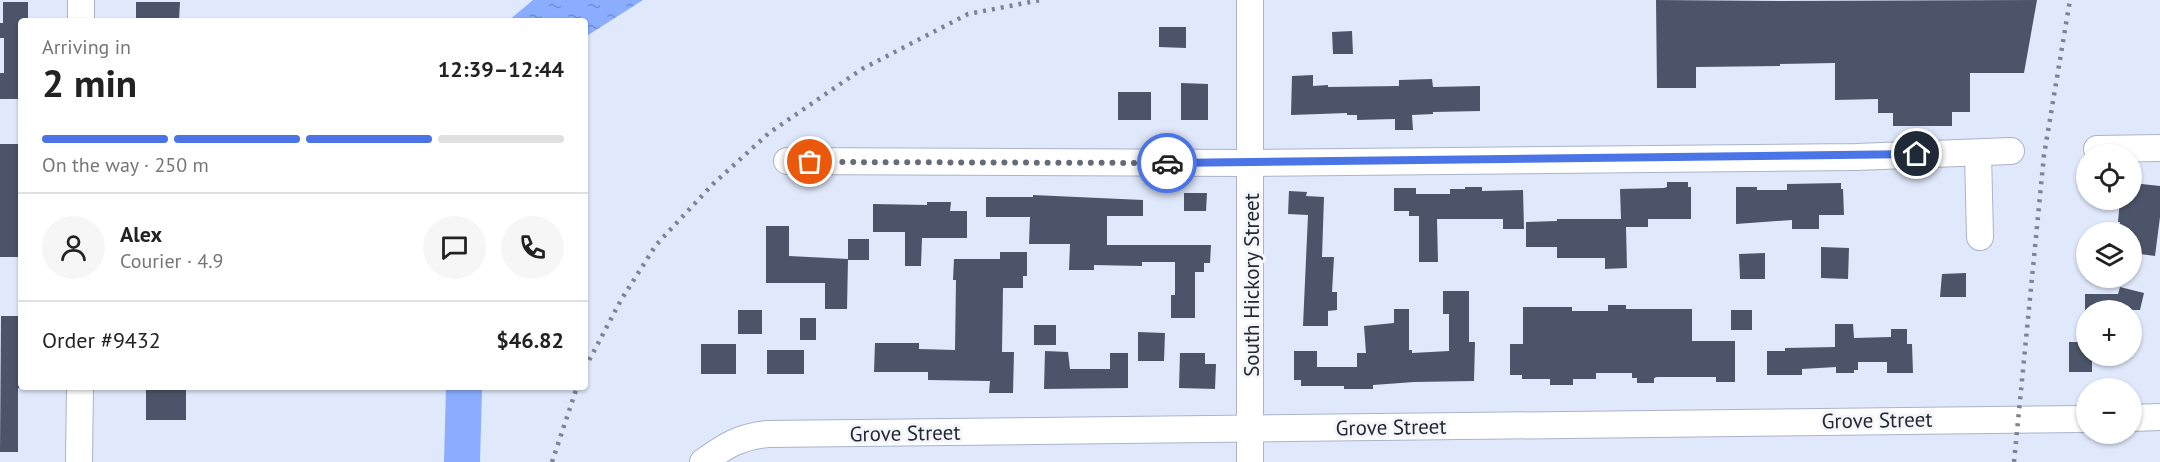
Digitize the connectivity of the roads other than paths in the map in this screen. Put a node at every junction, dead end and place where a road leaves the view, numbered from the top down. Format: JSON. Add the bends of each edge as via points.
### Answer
{"nodes":[{"id":1,"x":81,"y":0,"type":"edge"},
{"id":2,"x":1250,"y":0,"type":"edge"},
{"id":3,"x":81,"y":18,"type":"edge"},
{"id":4,"x":2142,"y":148,"type":"edge"},
{"id":5,"x":2160,"y":148,"type":"edge"},
{"id":6,"x":2011,"y":151,"type":"dead end"},
{"id":7,"x":1977,"y":153,"type":"junction"},
{"id":8,"x":787,"y":161,"type":"dead end"},
{"id":9,"x":1251,"y":163,"type":"junction"},
{"id":10,"x":1980,"y":237,"type":"dead end"},
{"id":11,"x":80,"y":390,"type":"edge"},
{"id":12,"x":2160,"y":417,"type":"edge"},
{"id":13,"x":2076,"y":418,"type":"edge"},
{"id":14,"x":2142,"y":418,"type":"edge"},
{"id":15,"x":1251,"y":429,"type":"junction"},
{"id":16,"x":79,"y":462,"type":"edge"},
{"id":17,"x":703,"y":462,"type":"edge"},
{"id":18,"x":1250,"y":462,"type":"edge"}],
"edges":[{"from":1,"to":3,"type":"street"},
{"from":2,"to":9,"type":"street","name":"South Hickory Street"},
{"from":4,"to":5,"type":"street"},
{"from":6,"to":7,"type":"street"},
{"from":7,"to":9,"type":"street"},
{"from":7,"to":10,"type":"street"},
{"from":8,"to":9,"type":"street"},
{"from":9,"to":15,"type":"street","name":"South Hickory Street"},
{"from":11,"to":16,"type":"street"},
{"from":12,"to":14,"type":"street"},
{"from":13,"to":15,"type":"street","name":"Grove Street"},
{"from":15,"to":17,"type":"street","name":"Grove Street","via":[[767,434],[742,438]]},
{"from":15,"to":18,"type":"street","name":"South Hickory Street"}]}
